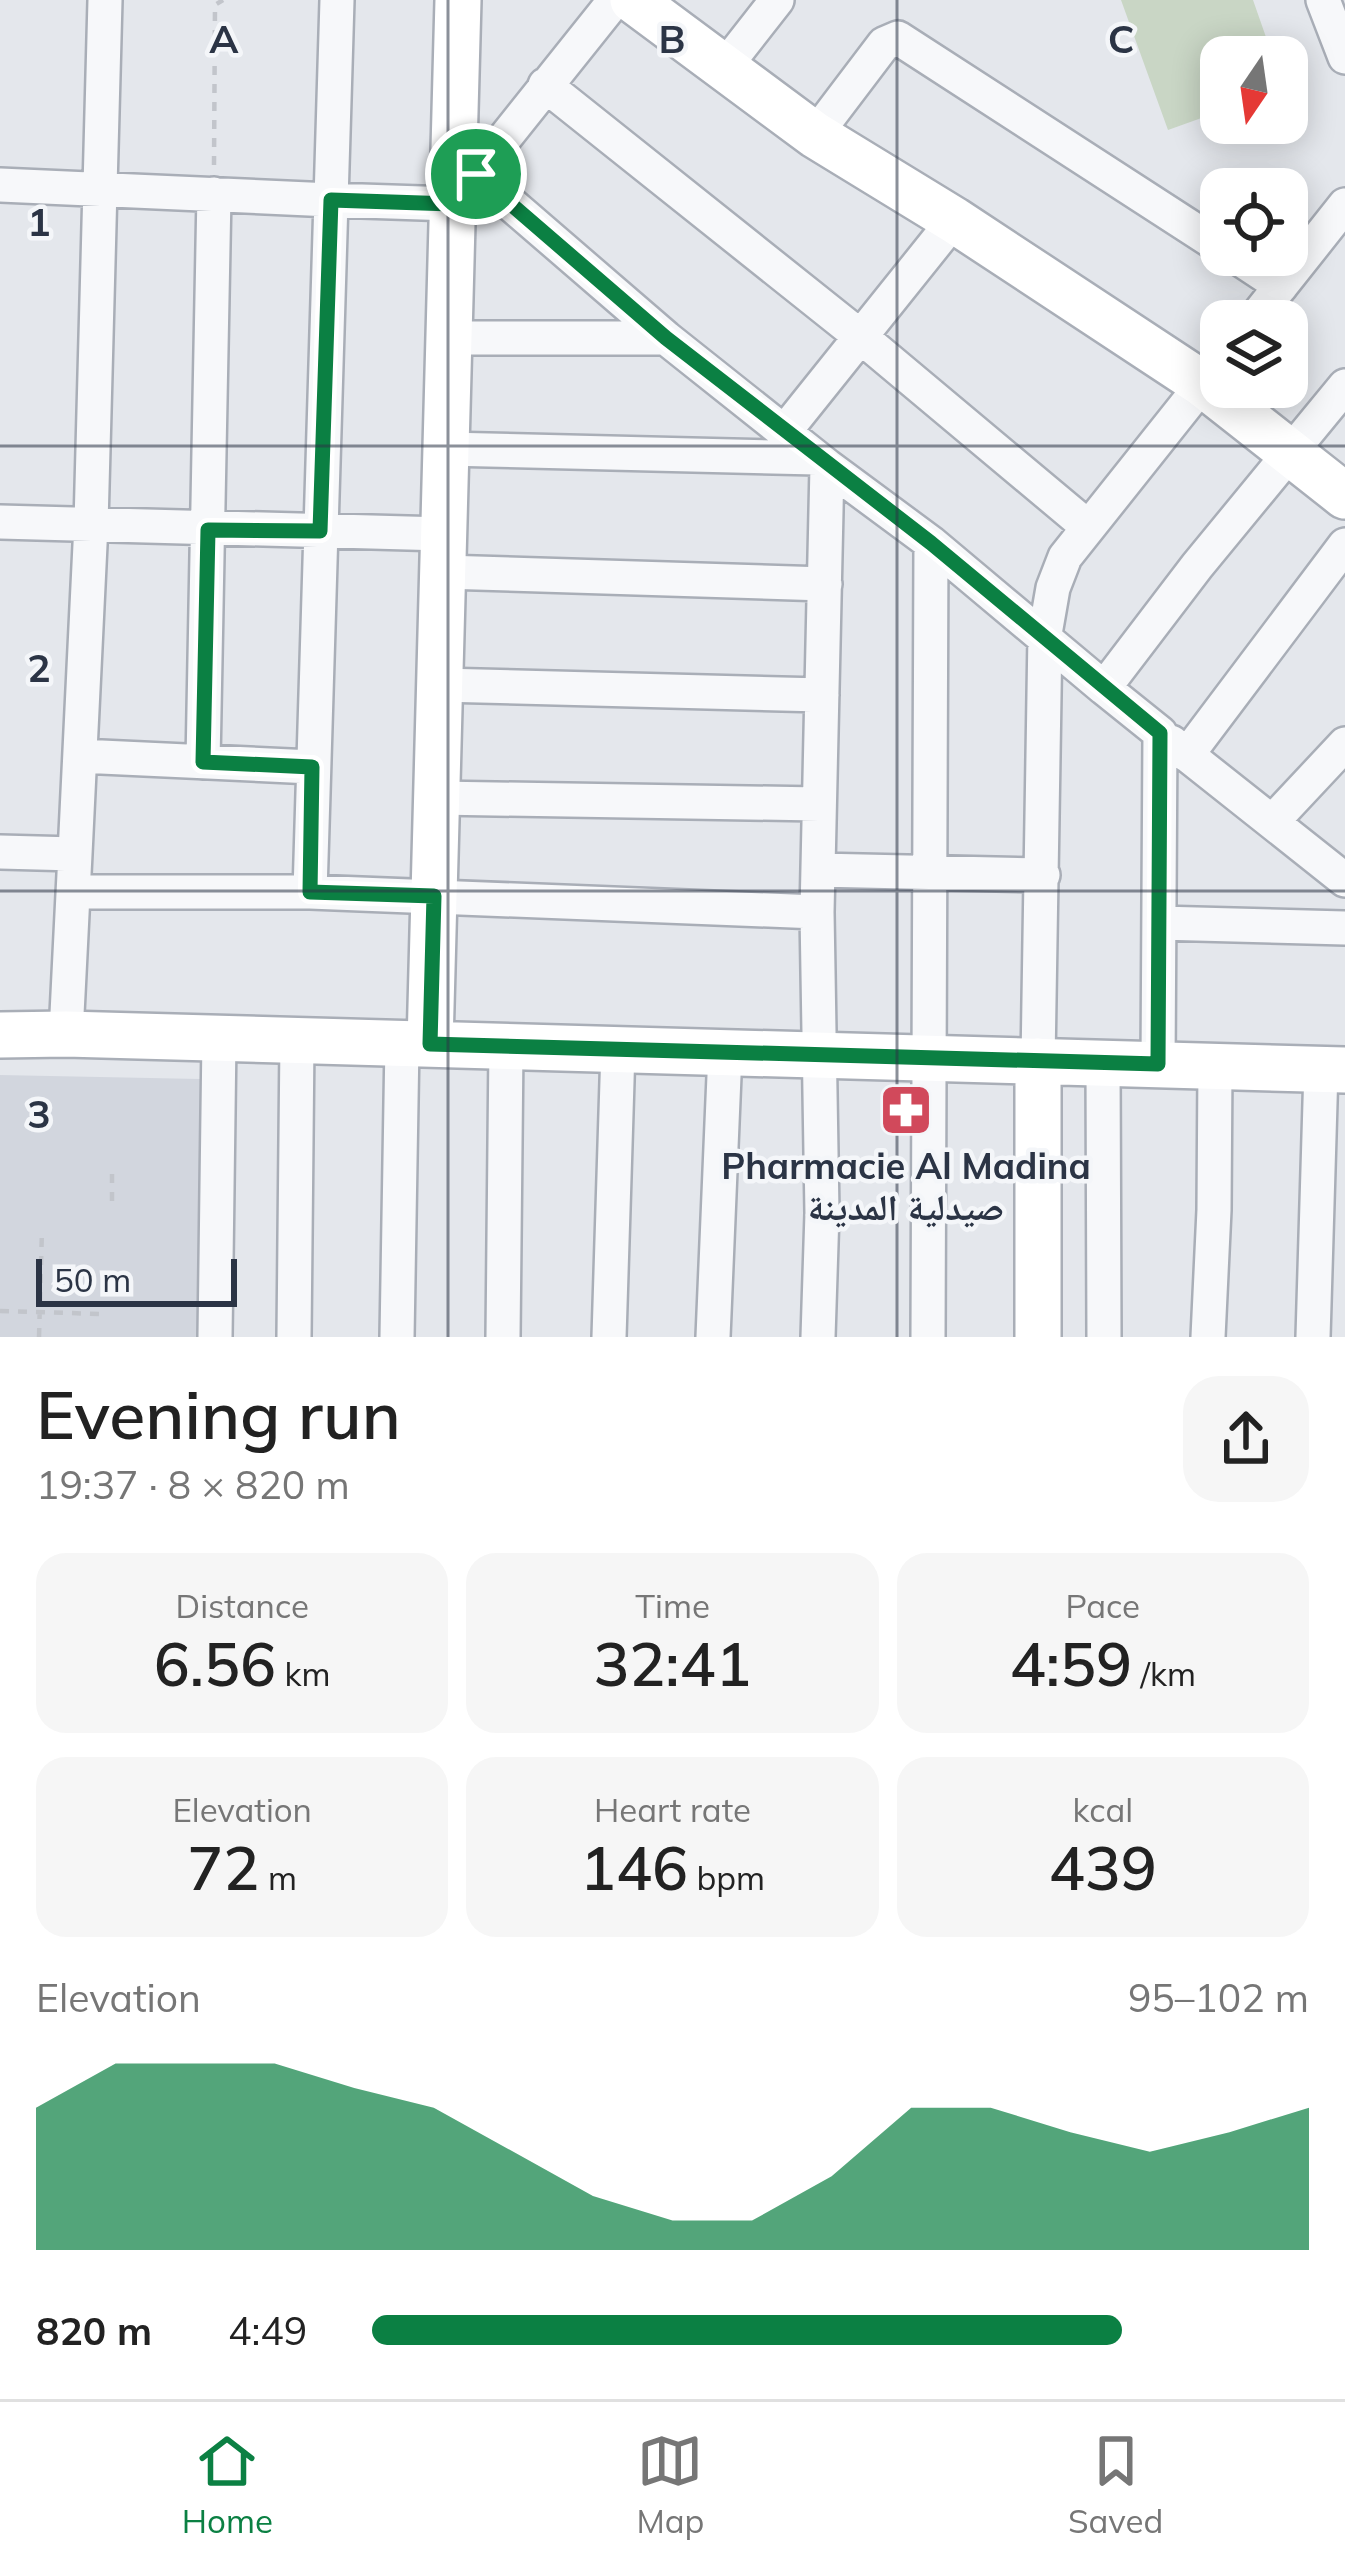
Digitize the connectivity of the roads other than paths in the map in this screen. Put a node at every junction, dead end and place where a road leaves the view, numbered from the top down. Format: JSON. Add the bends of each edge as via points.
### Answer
{"nodes":[{"id":1,"x":105,"y":0,"type":"edge"},
{"id":2,"x":337,"y":0,"type":"edge"},
{"id":3,"x":458,"y":0,"type":"edge"},
{"id":4,"x":615,"y":0,"type":"edge"},
{"id":5,"x":633,"y":0,"type":"edge"},
{"id":6,"x":777,"y":0,"type":"edge"},
{"id":7,"x":1323,"y":0,"type":"edge"},
{"id":8,"x":1345,"y":57,"type":"edge"},
{"id":9,"x":723,"y":69,"type":"junction"},
{"id":10,"x":545,"y":85,"type":"junction"},
{"id":11,"x":815,"y":135,"type":"junction"},
{"id":12,"x":0,"y":185,"type":"edge"},
{"id":13,"x":98,"y":189,"type":"junction"},
{"id":14,"x":464,"y":189,"type":"junction"},
{"id":15,"x":214,"y":194,"type":"junction"},
{"id":16,"x":331,"y":200,"type":"junction"},
{"id":17,"x":1345,"y":205,"type":"edge"},
{"id":18,"x":954,"y":220,"type":"junction"},
{"id":19,"x":1200,"y":233,"type":"edge"},
{"id":20,"x":1266,"y":276,"type":"edge"},
{"id":21,"x":1281,"y":286,"type":"junction"},
{"id":22,"x":1270,"y":300,"type":"edge"},
{"id":23,"x":861,"y":337,"type":"junction"},
{"id":24,"x":449,"y":338,"type":"junction"},
{"id":25,"x":666,"y":338,"type":"junction"},
{"id":26,"x":1200,"y":365,"type":"edge"},
{"id":27,"x":1345,"y":386,"type":"edge"},
{"id":28,"x":1200,"y":387,"type":"edge"},
{"id":29,"x":1246,"y":408,"type":"edge"},
{"id":30,"x":785,"y":431,"type":"junction"},
{"id":31,"x":446,"y":448,"type":"junction"},
{"id":32,"x":1290,"y":454,"type":"junction"},
{"id":33,"x":822,"y":462,"type":"junction"},
{"id":34,"x":1345,"y":496,"type":"edge"},
{"id":35,"x":0,"y":522,"type":"edge"},
{"id":36,"x":91,"y":524,"type":"junction"},
{"id":37,"x":1088,"y":527,"type":"junction"},
{"id":38,"x":208,"y":530,"type":"junction"},
{"id":39,"x":320,"y":531,"type":"junction"},
{"id":40,"x":931,"y":543,"type":"junction"},
{"id":41,"x":1345,"y":544,"type":"edge"},
{"id":42,"x":443,"y":553,"type":"junction"},
{"id":43,"x":825,"y":584,"type":"junction"},
{"id":44,"x":1045,"y":634,"type":"junction"},
{"id":45,"x":440,"y":685,"type":"junction"},
{"id":46,"x":1104,"y":688,"type":"junction"},
{"id":47,"x":822,"y":695,"type":"junction"},
{"id":48,"x":1160,"y":733,"type":"junction"},
{"id":49,"x":1345,"y":744,"type":"edge"},
{"id":50,"x":1187,"y":755,"type":"junction"},
{"id":51,"x":80,"y":756,"type":"junction"},
{"id":52,"x":203,"y":762,"type":"junction"},
{"id":53,"x":312,"y":767,"type":"junction"},
{"id":54,"x":437,"y":798,"type":"junction"},
{"id":55,"x":820,"y":804,"type":"junction"},
{"id":56,"x":1272,"y":822,"type":"junction"},
{"id":57,"x":0,"y":852,"type":"edge"},
{"id":58,"x":75,"y":854,"type":"junction"},
{"id":59,"x":818,"y":870,"type":"junction"},
{"id":60,"x":928,"y":874,"type":"junction"},
{"id":61,"x":1043,"y":875,"type":"junction"},
{"id":62,"x":1345,"y":880,"type":"edge"},
{"id":63,"x":73,"y":892,"type":"junction"},
{"id":64,"x":310,"y":892,"type":"junction"},
{"id":65,"x":434,"y":896,"type":"junction"},
{"id":66,"x":817,"y":912,"type":"junction"},
{"id":67,"x":1159,"y":923,"type":"junction"},
{"id":68,"x":1345,"y":928,"type":"edge"},
{"id":69,"x":66,"y":1034,"type":"junction"},
{"id":70,"x":0,"y":1035,"type":"edge"},
{"id":71,"x":219,"y":1038,"type":"junction"},
{"id":72,"x":297,"y":1040,"type":"junction"},
{"id":73,"x":416,"y":1043,"type":"junction"},
{"id":74,"x":506,"y":1046,"type":"junction"},
{"id":75,"x":618,"y":1049,"type":"junction"},
{"id":76,"x":725,"y":1052,"type":"junction"},
{"id":77,"x":820,"y":1055,"type":"junction"},
{"id":78,"x":929,"y":1058,"type":"junction"},
{"id":79,"x":1038,"y":1061,"type":"junction"},
{"id":80,"x":1103,"y":1063,"type":"junction"},
{"id":81,"x":1158,"y":1064,"type":"junction"},
{"id":82,"x":1215,"y":1066,"type":"junction"},
{"id":83,"x":1333,"y":1070,"type":"edge"},
{"id":84,"x":214,"y":1337,"type":"edge"},
{"id":85,"x":294,"y":1337,"type":"edge"},
{"id":86,"x":397,"y":1337,"type":"edge"},
{"id":87,"x":503,"y":1337,"type":"edge"},
{"id":88,"x":609,"y":1337,"type":"edge"},
{"id":89,"x":712,"y":1337,"type":"edge"},
{"id":90,"x":818,"y":1337,"type":"edge"},
{"id":91,"x":928,"y":1337,"type":"edge"},
{"id":92,"x":1038,"y":1337,"type":"edge"},
{"id":93,"x":1104,"y":1337,"type":"edge"},
{"id":94,"x":1208,"y":1337,"type":"edge"},
{"id":95,"x":1313,"y":1337,"type":"edge"}],
"edges":[{"from":1,"to":13,"type":"street"},
{"from":2,"to":16,"type":"street"},
{"from":3,"to":14,"type":"street"},
{"from":4,"to":10,"type":"street"},
{"from":5,"to":9,"type":"street"},
{"from":6,"to":9,"type":"street"},
{"from":7,"to":8,"type":"street"},
{"from":9,"to":11,"type":"street"},
{"from":10,"to":14,"type":"street"},
{"from":10,"to":23,"type":"street"},
{"from":11,"to":18,"type":"street"},
{"from":11,"to":19,"type":"street","via":[[888,40],[905,40]]},
{"from":12,"to":13,"type":"street"},
{"from":13,"to":15,"type":"street"},
{"from":13,"to":36,"type":"street"},
{"from":14,"to":16,"type":"street"},
{"from":14,"to":24,"type":"street"},
{"from":14,"to":25,"type":"street"},
{"from":15,"to":16,"type":"street"},
{"from":15,"to":38,"type":"street"},
{"from":16,"to":39,"type":"street"},
{"from":17,"to":21,"type":"street"},
{"from":18,"to":23,"type":"street"},
{"from":18,"to":26,"type":"street"},
{"from":20,"to":21,"type":"street"},
{"from":21,"to":22,"type":"street"},
{"from":23,"to":30,"type":"street"},
{"from":23,"to":37,"type":"street"},
{"from":24,"to":25,"type":"street"},
{"from":24,"to":31,"type":"street"},
{"from":25,"to":30,"type":"street"},
{"from":27,"to":32,"type":"street"},
{"from":28,"to":37,"type":"street"},
{"from":29,"to":32,"type":"street"},
{"from":30,"to":33,"type":"street"},
{"from":31,"to":33,"type":"street"},
{"from":31,"to":42,"type":"street"},
{"from":32,"to":34,"type":"street"},
{"from":32,"to":46,"type":"street"},
{"from":33,"to":40,"type":"street"},
{"from":33,"to":43,"type":"street"},
{"from":35,"to":36,"type":"street"},
{"from":36,"to":38,"type":"street"},
{"from":36,"to":51,"type":"street"},
{"from":37,"to":44,"type":"street","via":[[1058,571]]},
{"from":38,"to":39,"type":"street"},
{"from":38,"to":52,"type":"street"},
{"from":39,"to":42,"type":"street"},
{"from":39,"to":53,"type":"street"},
{"from":40,"to":44,"type":"street"},
{"from":40,"to":60,"type":"street"},
{"from":41,"to":50,"type":"street"},
{"from":42,"to":43,"type":"street"},
{"from":42,"to":45,"type":"street"},
{"from":43,"to":47,"type":"street"},
{"from":44,"to":46,"type":"street"},
{"from":44,"to":61,"type":"street"},
{"from":45,"to":47,"type":"street"},
{"from":45,"to":54,"type":"street"},
{"from":46,"to":48,"type":"street"},
{"from":47,"to":55,"type":"street"},
{"from":48,"to":50,"type":"street"},
{"from":48,"to":67,"type":"street"},
{"from":49,"to":56,"type":"street"},
{"from":50,"to":56,"type":"street"},
{"from":51,"to":52,"type":"street"},
{"from":51,"to":58,"type":"street"},
{"from":52,"to":53,"type":"street"},
{"from":53,"to":64,"type":"street"},
{"from":54,"to":55,"type":"street"},
{"from":54,"to":65,"type":"street"},
{"from":55,"to":59,"type":"street"},
{"from":56,"to":62,"type":"street"},
{"from":57,"to":58,"type":"street"},
{"from":58,"to":63,"type":"street"},
{"from":59,"to":60,"type":"street"},
{"from":59,"to":66,"type":"street"},
{"from":60,"to":61,"type":"street"},
{"from":60,"to":78,"type":"street"},
{"from":61,"to":79,"type":"street"},
{"from":63,"to":64,"type":"street"},
{"from":63,"to":69,"type":"street"},
{"from":64,"to":65,"type":"street"},
{"from":65,"to":66,"type":"street"},
{"from":65,"to":73,"type":"street"},
{"from":66,"to":77,"type":"street"},
{"from":67,"to":68,"type":"street"},
{"from":67,"to":81,"type":"street"},
{"from":69,"to":70,"type":"street"},
{"from":69,"to":71,"type":"street"},
{"from":71,"to":72,"type":"street"},
{"from":71,"to":84,"type":"street"},
{"from":72,"to":73,"type":"street"},
{"from":72,"to":85,"type":"street"},
{"from":73,"to":74,"type":"street"},
{"from":73,"to":86,"type":"street"},
{"from":74,"to":75,"type":"street"},
{"from":74,"to":87,"type":"street"},
{"from":75,"to":76,"type":"street"},
{"from":75,"to":88,"type":"street"},
{"from":76,"to":77,"type":"street"},
{"from":76,"to":89,"type":"street"},
{"from":77,"to":78,"type":"street"},
{"from":77,"to":90,"type":"street"},
{"from":78,"to":79,"type":"street"},
{"from":78,"to":91,"type":"street"},
{"from":79,"to":80,"type":"street"},
{"from":79,"to":92,"type":"street"},
{"from":80,"to":81,"type":"street"},
{"from":80,"to":93,"type":"street"},
{"from":81,"to":82,"type":"street"},
{"from":82,"to":83,"type":"street"},
{"from":82,"to":94,"type":"street"},
{"from":83,"to":95,"type":"street"}]}
